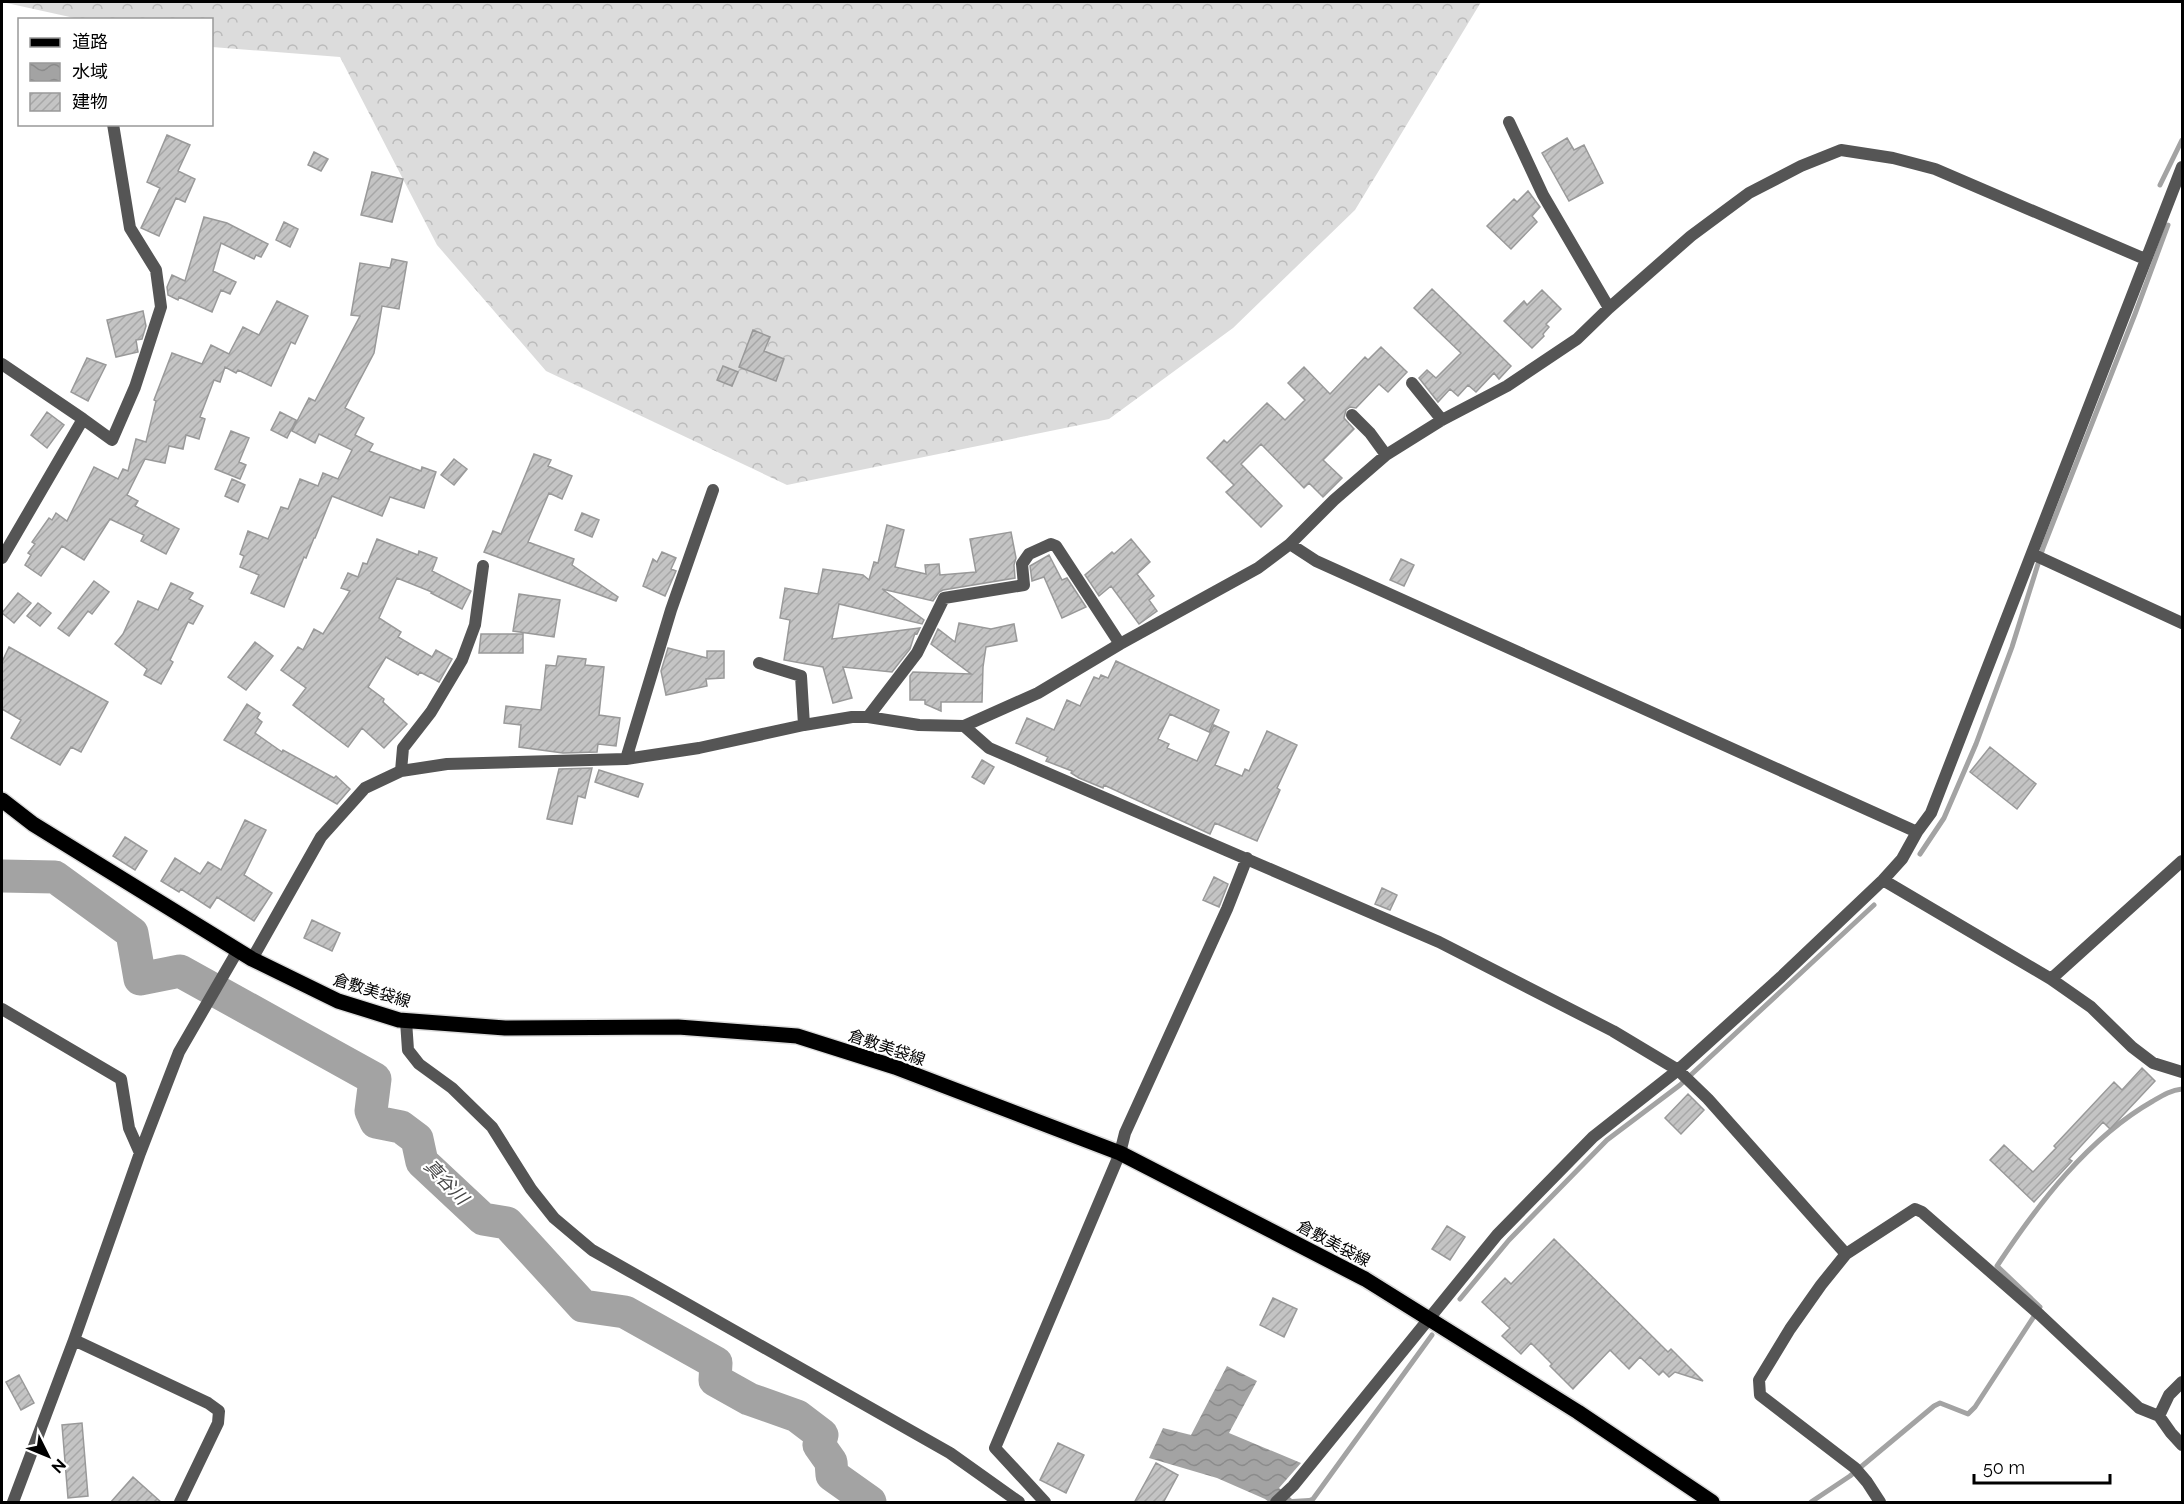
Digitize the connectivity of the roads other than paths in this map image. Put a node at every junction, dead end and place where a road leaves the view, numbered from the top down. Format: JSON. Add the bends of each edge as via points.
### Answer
{"nodes":[{"id":1,"x":1509,"y":122,"type":"dead end"},
{"id":2,"x":113,"y":126,"type":"edge"},
{"id":3,"x":2182,"y":166,"type":"edge"},
{"id":4,"x":2145,"y":259,"type":"junction"},
{"id":5,"x":1609,"y":308,"type":"junction"},
{"id":6,"x":2,"y":364,"type":"edge"},
{"id":7,"x":1412,"y":383,"type":"dead end"},
{"id":8,"x":1352,"y":415,"type":"dead end"},
{"id":9,"x":83,"y":419,"type":"junction"},
{"id":10,"x":1442,"y":420,"type":"junction"},
{"id":11,"x":1386,"y":455,"type":"junction"},
{"id":12,"x":712,"y":490,"type":"dead end"},
{"id":13,"x":1290,"y":544,"type":"junction"},
{"id":14,"x":2038,"y":556,"type":"junction"},
{"id":15,"x":2,"y":558,"type":"edge"},
{"id":16,"x":483,"y":566,"type":"dead end"},
{"id":17,"x":2182,"y":623,"type":"edge"},
{"id":18,"x":1120,"y":644,"type":"junction"},
{"id":19,"x":759,"y":663,"type":"dead end"},
{"id":20,"x":868,"y":717,"type":"junction"},
{"id":21,"x":804,"y":725,"type":"junction"},
{"id":22,"x":964,"y":726,"type":"junction"},
{"id":23,"x":626,"y":759,"type":"junction"},
{"id":24,"x":401,"y":771,"type":"junction"},
{"id":25,"x":2,"y":801,"type":"edge"},
{"id":26,"x":1917,"y":832,"type":"junction"},
{"id":27,"x":1246,"y":858,"type":"junction"},
{"id":28,"x":2182,"y":861,"type":"edge"},
{"id":29,"x":1883,"y":880,"type":"junction"},
{"id":30,"x":238,"y":950,"type":"junction"},
{"id":31,"x":252,"y":959,"type":"junction"},
{"id":32,"x":2050,"y":979,"type":"junction"},
{"id":33,"x":2,"y":1009,"type":"edge"},
{"id":34,"x":406,"y":1021,"type":"junction"},
{"id":35,"x":2182,"y":1072,"type":"edge"},
{"id":36,"x":1684,"y":1076,"type":"junction"},
{"id":37,"x":140,"y":1152,"type":"junction"},
{"id":38,"x":1120,"y":1153,"type":"junction"},
{"id":39,"x":1846,"y":1254,"type":"junction"},
{"id":40,"x":1428,"y":1319,"type":"junction"},
{"id":41,"x":74,"y":1340,"type":"junction"},
{"id":42,"x":2182,"y":1382,"type":"edge"},
{"id":43,"x":2159,"y":1416,"type":"junction"},
{"id":44,"x":2182,"y":1445,"type":"edge"},
{"id":45,"x":14,"y":1503,"type":"edge"},
{"id":46,"x":180,"y":1503,"type":"edge"},
{"id":47,"x":1019,"y":1503,"type":"edge"},
{"id":48,"x":1045,"y":1503,"type":"edge"},
{"id":49,"x":1276,"y":1503,"type":"edge"},
{"id":50,"x":1712,"y":1503,"type":"edge"},
{"id":51,"x":1880,"y":1503,"type":"edge"}],
"edges":[{"from":1,"to":5,"type":"street","via":[[1543,195]]},
{"from":2,"to":9,"type":"street","via":[[130,228],[156,270],[161,307],[135,387],[112,440]]},
{"from":3,"to":4,"type":"street"},
{"from":4,"to":5,"type":"street","via":[[1935,169],[1841,150],[1749,193],[1691,236]]},
{"from":4,"to":14,"type":"street"},
{"from":5,"to":10,"type":"street","via":[[1577,339],[1507,386]]},
{"from":6,"to":9,"type":"street"},
{"from":7,"to":10,"type":"street"},
{"from":8,"to":11,"type":"street"},
{"from":9,"to":15,"type":"street"},
{"from":10,"to":11,"type":"street"},
{"from":11,"to":13,"type":"street"},
{"from":12,"to":23,"type":"street"},
{"from":13,"to":18,"type":"street","via":[[1258,568]]},
{"from":13,"to":26,"type":"street","via":[[1316,561]]},
{"from":14,"to":17,"type":"street"},
{"from":14,"to":26,"type":"street","via":[[1931,813]]},
{"from":16,"to":24,"type":"street","via":[[475,625],[462,660],[404,748]]},
{"from":18,"to":20,"type":"street","via":[[1051,544],[1029,554],[1022,564],[1024,585],[944,598],[917,653]]},
{"from":18,"to":22,"type":"street","via":[[1038,693]]},
{"from":19,"to":21,"type":"street","via":[[801,676]]},
{"from":20,"to":21,"type":"street"},
{"from":20,"to":22,"type":"street","via":[[919,725]]},
{"from":21,"to":23,"type":"street"},
{"from":22,"to":27,"type":"street","via":[[989,748]]},
{"from":23,"to":24,"type":"street","via":[[447,764]]},
{"from":24,"to":31,"type":"street","via":[[365,788],[321,837]]},
{"from":25,"to":30,"type":"main road","name":"倉敷美袋線","via":[[70,848]]},
{"from":26,"to":29,"type":"street","via":[[1902,859]]},
{"from":27,"to":36,"type":"street","via":[[1439,942],[1614,1031]]},
{"from":27,"to":38,"type":"street","via":[[1227,909],[1125,1133]]},
{"from":28,"to":32,"type":"street"},
{"from":29,"to":32,"type":"street"},
{"from":29,"to":36,"type":"street"},
{"from":30,"to":31,"type":"main road","name":"倉敷美袋線"},
{"from":30,"to":37,"type":"street","via":[[184,1044]]},
{"from":31,"to":34,"type":"main road","name":"倉敷美袋線","via":[[338,1001]]},
{"from":32,"to":35,"type":"street","via":[[2091,1007],[2153,1063]]},
{"from":33,"to":37,"type":"street","via":[[121,1079],[129,1128]]},
{"from":34,"to":38,"type":"main road","name":"倉敷美袋線","via":[[505,1028],[678,1027],[797,1036],[895,1067]]},
{"from":34,"to":47,"type":"street","via":[[408,1050],[492,1127],[531,1189],[574,1237],[950,1452]]},
{"from":36,"to":39,"type":"street"},
{"from":36,"to":40,"type":"street","via":[[1593,1137],[1497,1235]]},
{"from":37,"to":41,"type":"street"},
{"from":38,"to":40,"type":"main road","name":"倉敷美袋線","via":[[1365,1279]]},
{"from":38,"to":48,"type":"street","via":[[995,1448]]},
{"from":39,"to":43,"type":"street","via":[[1915,1209],[1922,1212],[2139,1408]]},
{"from":39,"to":51,"type":"street","via":[[1790,1329],[1758,1387],[1760,1395],[1857,1471]]},
{"from":40,"to":49,"type":"street"},
{"from":40,"to":50,"type":"main road","name":"倉敷美袋線","via":[[1578,1412]]},
{"from":41,"to":45,"type":"street"},
{"from":41,"to":46,"type":"street","via":[[219,1411],[218,1423]]},
{"from":42,"to":43,"type":"street","via":[[2169,1395]]},
{"from":43,"to":44,"type":"street"}]}
